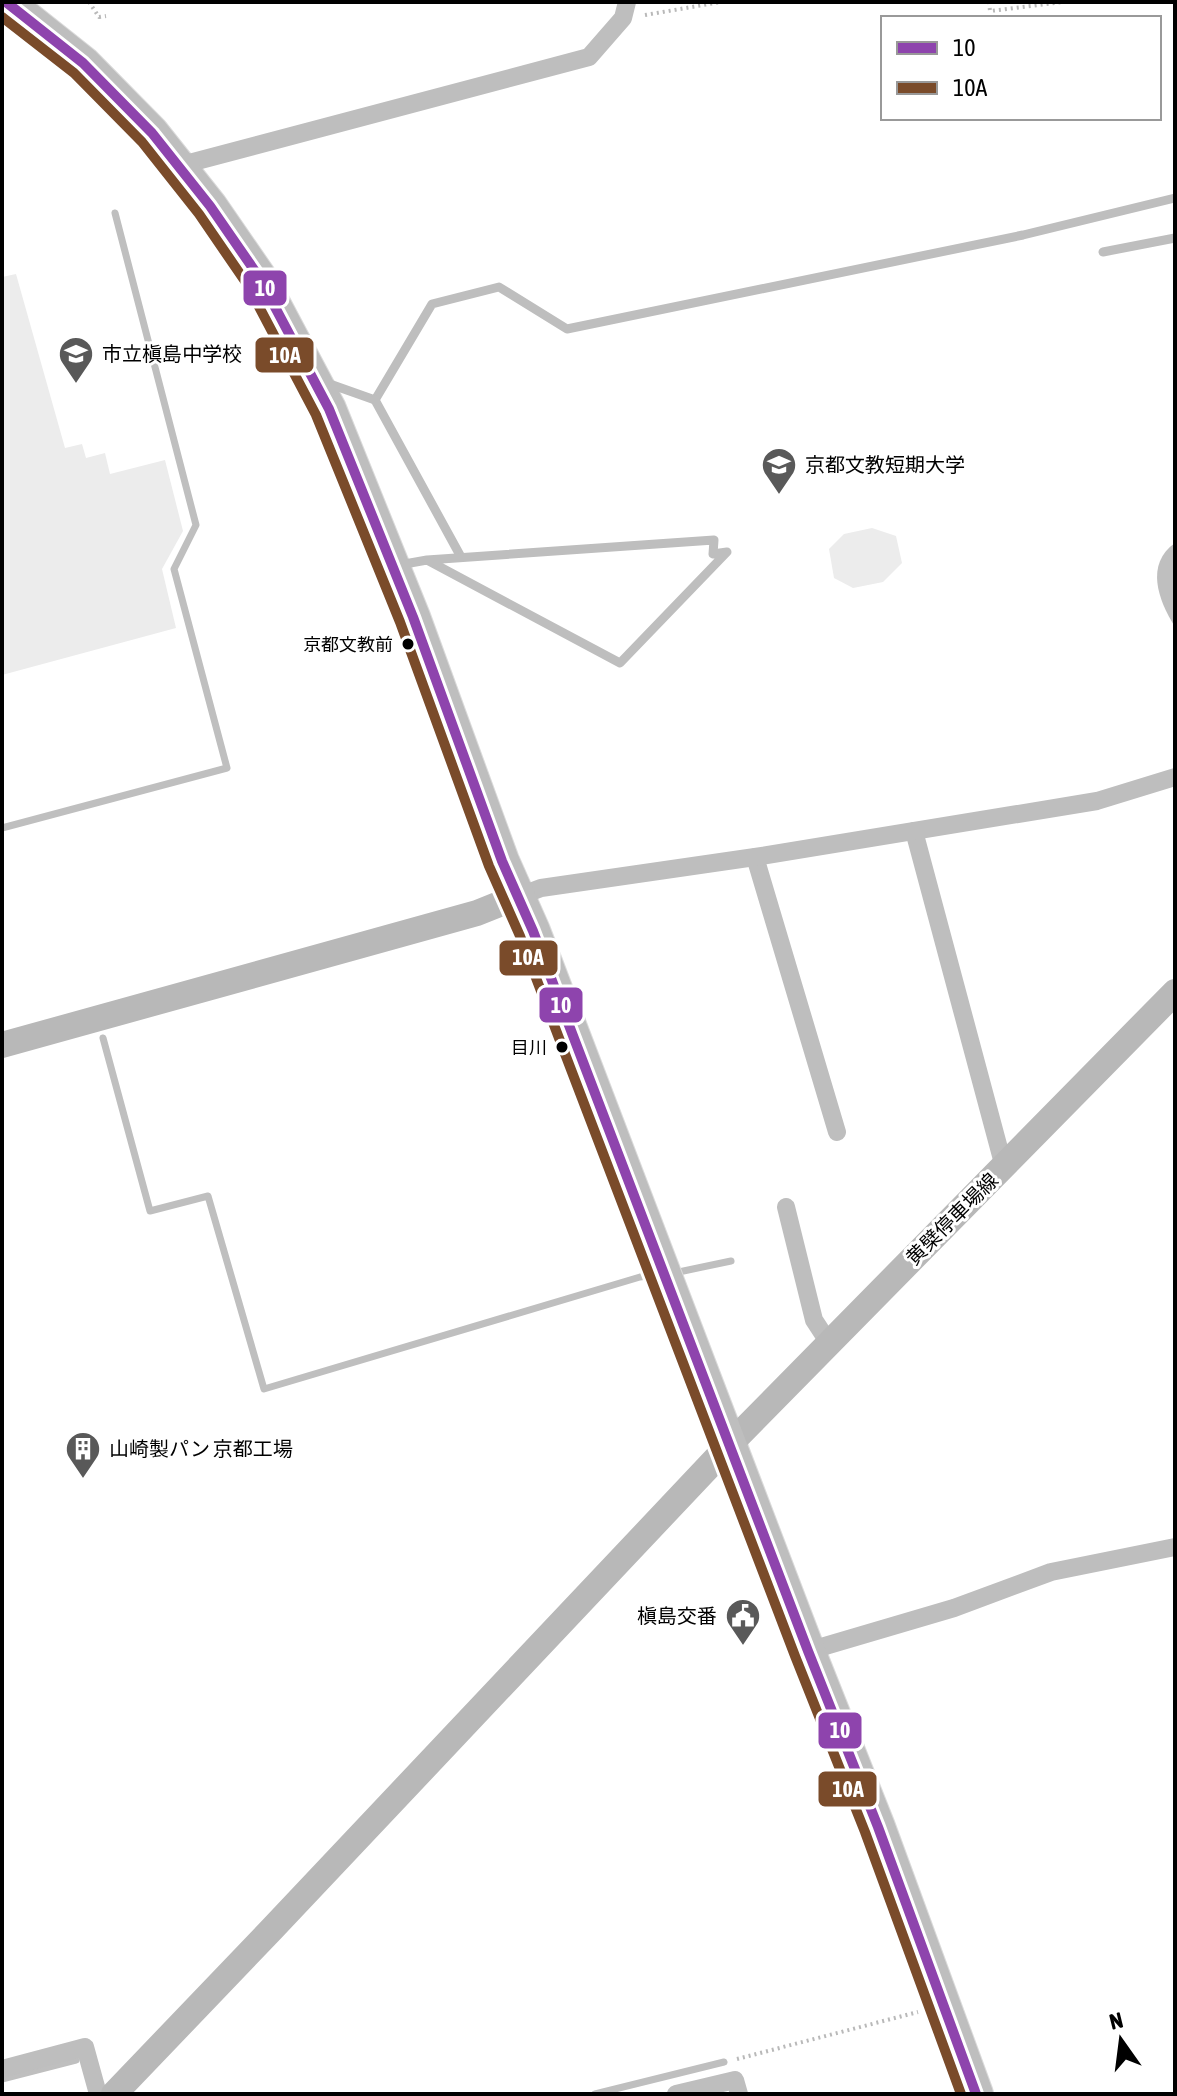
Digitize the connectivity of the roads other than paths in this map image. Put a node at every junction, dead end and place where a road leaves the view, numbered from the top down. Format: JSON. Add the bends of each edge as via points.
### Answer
{"nodes":[{"id":1,"x":6,"y":2,"type":"edge"},
{"id":2,"x":625,"y":10,"type":"edge"},
{"id":3,"x":178,"y":166,"type":"junction"},
{"id":4,"x":1175,"y":198,"type":"edge"},
{"id":5,"x":1175,"y":238,"type":"edge"},
{"id":6,"x":1103,"y":252,"type":"dead end"},
{"id":7,"x":313,"y":379,"type":"junction"},
{"id":8,"x":375,"y":400,"type":"junction"},
{"id":9,"x":461,"y":557,"type":"junction"},
{"id":10,"x":427,"y":560,"type":"junction"},
{"id":11,"x":393,"y":566,"type":"junction"},
{"id":12,"x":1175,"y":777,"type":"edge"},
{"id":13,"x":914,"y":831,"type":"junction"},
{"id":14,"x":755,"y":857,"type":"junction"},
{"id":15,"x":517,"y":897,"type":"junction"},
{"id":16,"x":1175,"y":992,"type":"edge"},
{"id":17,"x":2,"y":1045,"type":"edge"},
{"id":18,"x":837,"y":1132,"type":"dead end"},
{"id":19,"x":1004,"y":1167,"type":"junction"},
{"id":20,"x":786,"y":1207,"type":"dead end"},
{"id":21,"x":829,"y":1343,"type":"junction"},
{"id":22,"x":729,"y":1445,"type":"junction"},
{"id":23,"x":1175,"y":1547,"type":"edge"},
{"id":24,"x":808,"y":1651,"type":"junction"},
{"id":25,"x":2,"y":2069,"type":"edge"},
{"id":26,"x":737,"y":2087,"type":"edge"},
{"id":27,"x":98,"y":2094,"type":"edge"},
{"id":28,"x":114,"y":2094,"type":"edge"},
{"id":29,"x":676,"y":2094,"type":"edge"},
{"id":30,"x":976,"y":2094,"type":"edge"}],
"edges":[{"from":1,"to":3,"type":"highway","via":[[83,63]]},
{"from":2,"to":3,"type":"street","via":[[589,57]]},
{"from":3,"to":7,"type":"highway","via":[[259,277]]},
{"from":4,"to":8,"type":"lane","via":[[1023,235],[567,329],[499,287],[446,300],[432,304]]},
{"from":5,"to":6,"type":"lane"},
{"from":7,"to":8,"type":"lane"},
{"from":7,"to":11,"type":"highway"},
{"from":8,"to":9,"type":"lane"},
{"from":9,"to":10,"type":"lane"},
{"from":9,"to":10,"type":"lane","via":[[714,540],[713,554],[727,552],[620,663]]},
{"from":10,"to":11,"type":"lane"},
{"from":11,"to":15,"type":"highway"},
{"from":12,"to":13,"type":"street","via":[[1097,801]]},
{"from":13,"to":14,"type":"street"},
{"from":13,"to":19,"type":"street"},
{"from":14,"to":15,"type":"street","via":[[541,888]]},
{"from":14,"to":18,"type":"street"},
{"from":15,"to":17,"type":"street","via":[[462,917]]},
{"from":15,"to":22,"type":"highway"},
{"from":16,"to":19,"type":"street","name":"黄檗停車場線"},
{"from":19,"to":21,"type":"street","name":"黄檗停車場線"},
{"from":20,"to":21,"type":"street","via":[[814,1320]]},
{"from":21,"to":22,"type":"street","name":"黄檗停車場線"},
{"from":22,"to":24,"type":"highway"},
{"from":22,"to":28,"type":"street","name":"黄檗停車場線"},
{"from":23,"to":24,"type":"street","via":[[1051,1572],[954,1608]]},
{"from":24,"to":30,"type":"highway"},
{"from":25,"to":27,"type":"street","via":[[85,2047]]},
{"from":26,"to":29,"type":"street"}]}
